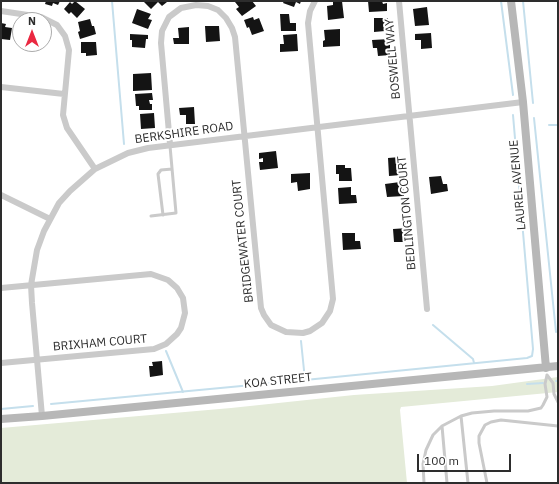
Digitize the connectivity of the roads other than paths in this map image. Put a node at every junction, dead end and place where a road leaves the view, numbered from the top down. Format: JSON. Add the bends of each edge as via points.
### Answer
{"nodes":[{"id":1,"x":315,"y":1,"type":"edge"},
{"id":2,"x":399,"y":1,"type":"edge"},
{"id":3,"x":511,"y":1,"type":"edge"},
{"id":4,"x":1,"y":11,"type":"edge"},
{"id":5,"x":1,"y":87,"type":"edge"},
{"id":6,"x":64,"y":94,"type":"junction"},
{"id":7,"x":523,"y":102,"type":"junction"},
{"id":8,"x":410,"y":115,"type":"junction"},
{"id":9,"x":318,"y":127,"type":"junction"},
{"id":10,"x":244,"y":136,"type":"junction"},
{"id":11,"x":170,"y":144,"type":"junction"},
{"id":12,"x":95,"y":169,"type":"junction"},
{"id":13,"x":172,"y":169,"type":"junction"},
{"id":14,"x":1,"y":194,"type":"edge"},
{"id":15,"x":163,"y":215,"type":"junction"},
{"id":16,"x":151,"y":216,"type":"dead end"},
{"id":17,"x":50,"y":219,"type":"junction"},
{"id":18,"x":31,"y":285,"type":"junction"},
{"id":19,"x":1,"y":288,"type":"edge"},
{"id":20,"x":427,"y":309,"type":"dead end"},
{"id":21,"x":36,"y":360,"type":"junction"},
{"id":22,"x":1,"y":363,"type":"edge"},
{"id":23,"x":558,"y":366,"type":"edge"},
{"id":24,"x":546,"y":371,"type":"junction"},
{"id":25,"x":558,"y":402,"type":"edge"},
{"id":26,"x":42,"y":416,"type":"junction"},
{"id":27,"x":461,"y":416,"type":"junction"},
{"id":28,"x":1,"y":419,"type":"edge"},
{"id":29,"x":442,"y":426,"type":"junction"},
{"id":30,"x":558,"y":426,"type":"edge"},
{"id":31,"x":424,"y":483,"type":"edge"},
{"id":32,"x":447,"y":483,"type":"edge"},
{"id":33,"x":468,"y":483,"type":"edge"},
{"id":34,"x":487,"y":483,"type":"edge"}],
"edges":[{"from":1,"to":9,"type":"street","name":"BRIDGEWATER COURT","via":[[308,23]]},
{"from":2,"to":8,"type":"street","name":"BOSWELL WAY"},
{"from":3,"to":7,"type":"main road","name":"LAUREL AVENUE"},
{"from":4,"to":6,"type":"street","via":[[42,17],[57,25],[65,36],[69,50]]},
{"from":5,"to":6,"type":"street"},
{"from":6,"to":12,"type":"street","via":[[63,114],[67,128]]},
{"from":7,"to":8,"type":"street","name":"BERKSHIRE ROAD"},
{"from":7,"to":24,"type":"main road","name":"LAUREL AVENUE"},
{"from":8,"to":9,"type":"street","name":"BERKSHIRE ROAD"},
{"from":8,"to":20,"type":"street","name":"BEDLINGTON COURT"},
{"from":9,"to":10,"type":"street","name":"BERKSHIRE ROAD"},
{"from":9,"to":10,"type":"street","name":"BRIDGEWATER COURT","via":[[333,299],[330,311],[322,323],[303,333],[278,329],[267,320],[261,308]]},
{"from":10,"to":11,"type":"street","name":"BERKSHIRE ROAD"},
{"from":10,"to":11,"type":"street","name":"BRIDGEWATER COURT","via":[[232,28],[218,10],[202,5],[189,5],[176,10],[169,17],[161,37]]},
{"from":11,"to":12,"type":"street","name":"BERKSHIRE ROAD","via":[[128,153]]},
{"from":11,"to":13,"type":"lane"},
{"from":12,"to":17,"type":"street","name":"BERKSHIRE ROAD","via":[[70,190]]},
{"from":13,"to":15,"type":"lane","via":[[176,213]]},
{"from":13,"to":15,"type":"lane","via":[[161,170],[158,174]]},
{"from":14,"to":17,"type":"street"},
{"from":15,"to":16,"type":"lane"},
{"from":17,"to":18,"type":"street","name":"BERKSHIRE ROAD","via":[[37,250]]},
{"from":18,"to":19,"type":"street","name":"BRIXHAM COURT"},
{"from":18,"to":21,"type":"street","name":"BERKSHIRE ROAD"},
{"from":18,"to":21,"type":"street","name":"BRIXHAM COURT","via":[[151,274],[173,284],[185,306],[181,328],[173,338],[160,347]]},
{"from":21,"to":22,"type":"street","name":"BRIXHAM COURT"},
{"from":21,"to":26,"type":"street","name":"BERKSHIRE ROAD"},
{"from":23,"to":24,"type":"main road","name":"KOA STREET"},
{"from":24,"to":25,"type":"lane","via":[[553,383]]},
{"from":24,"to":26,"type":"main road","name":"KOA STREET"},
{"from":24,"to":27,"type":"lane","via":[[547,397],[540,408]]},
{"from":26,"to":28,"type":"main road","name":"KOA STREET"},
{"from":27,"to":29,"type":"lane"},
{"from":27,"to":33,"type":"lane"},
{"from":29,"to":31,"type":"lane","via":[[433,435],[426,450],[423,464]]},
{"from":29,"to":32,"type":"lane"},
{"from":30,"to":34,"type":"lane","via":[[501,420],[485,425],[479,436],[479,443]]}]}
